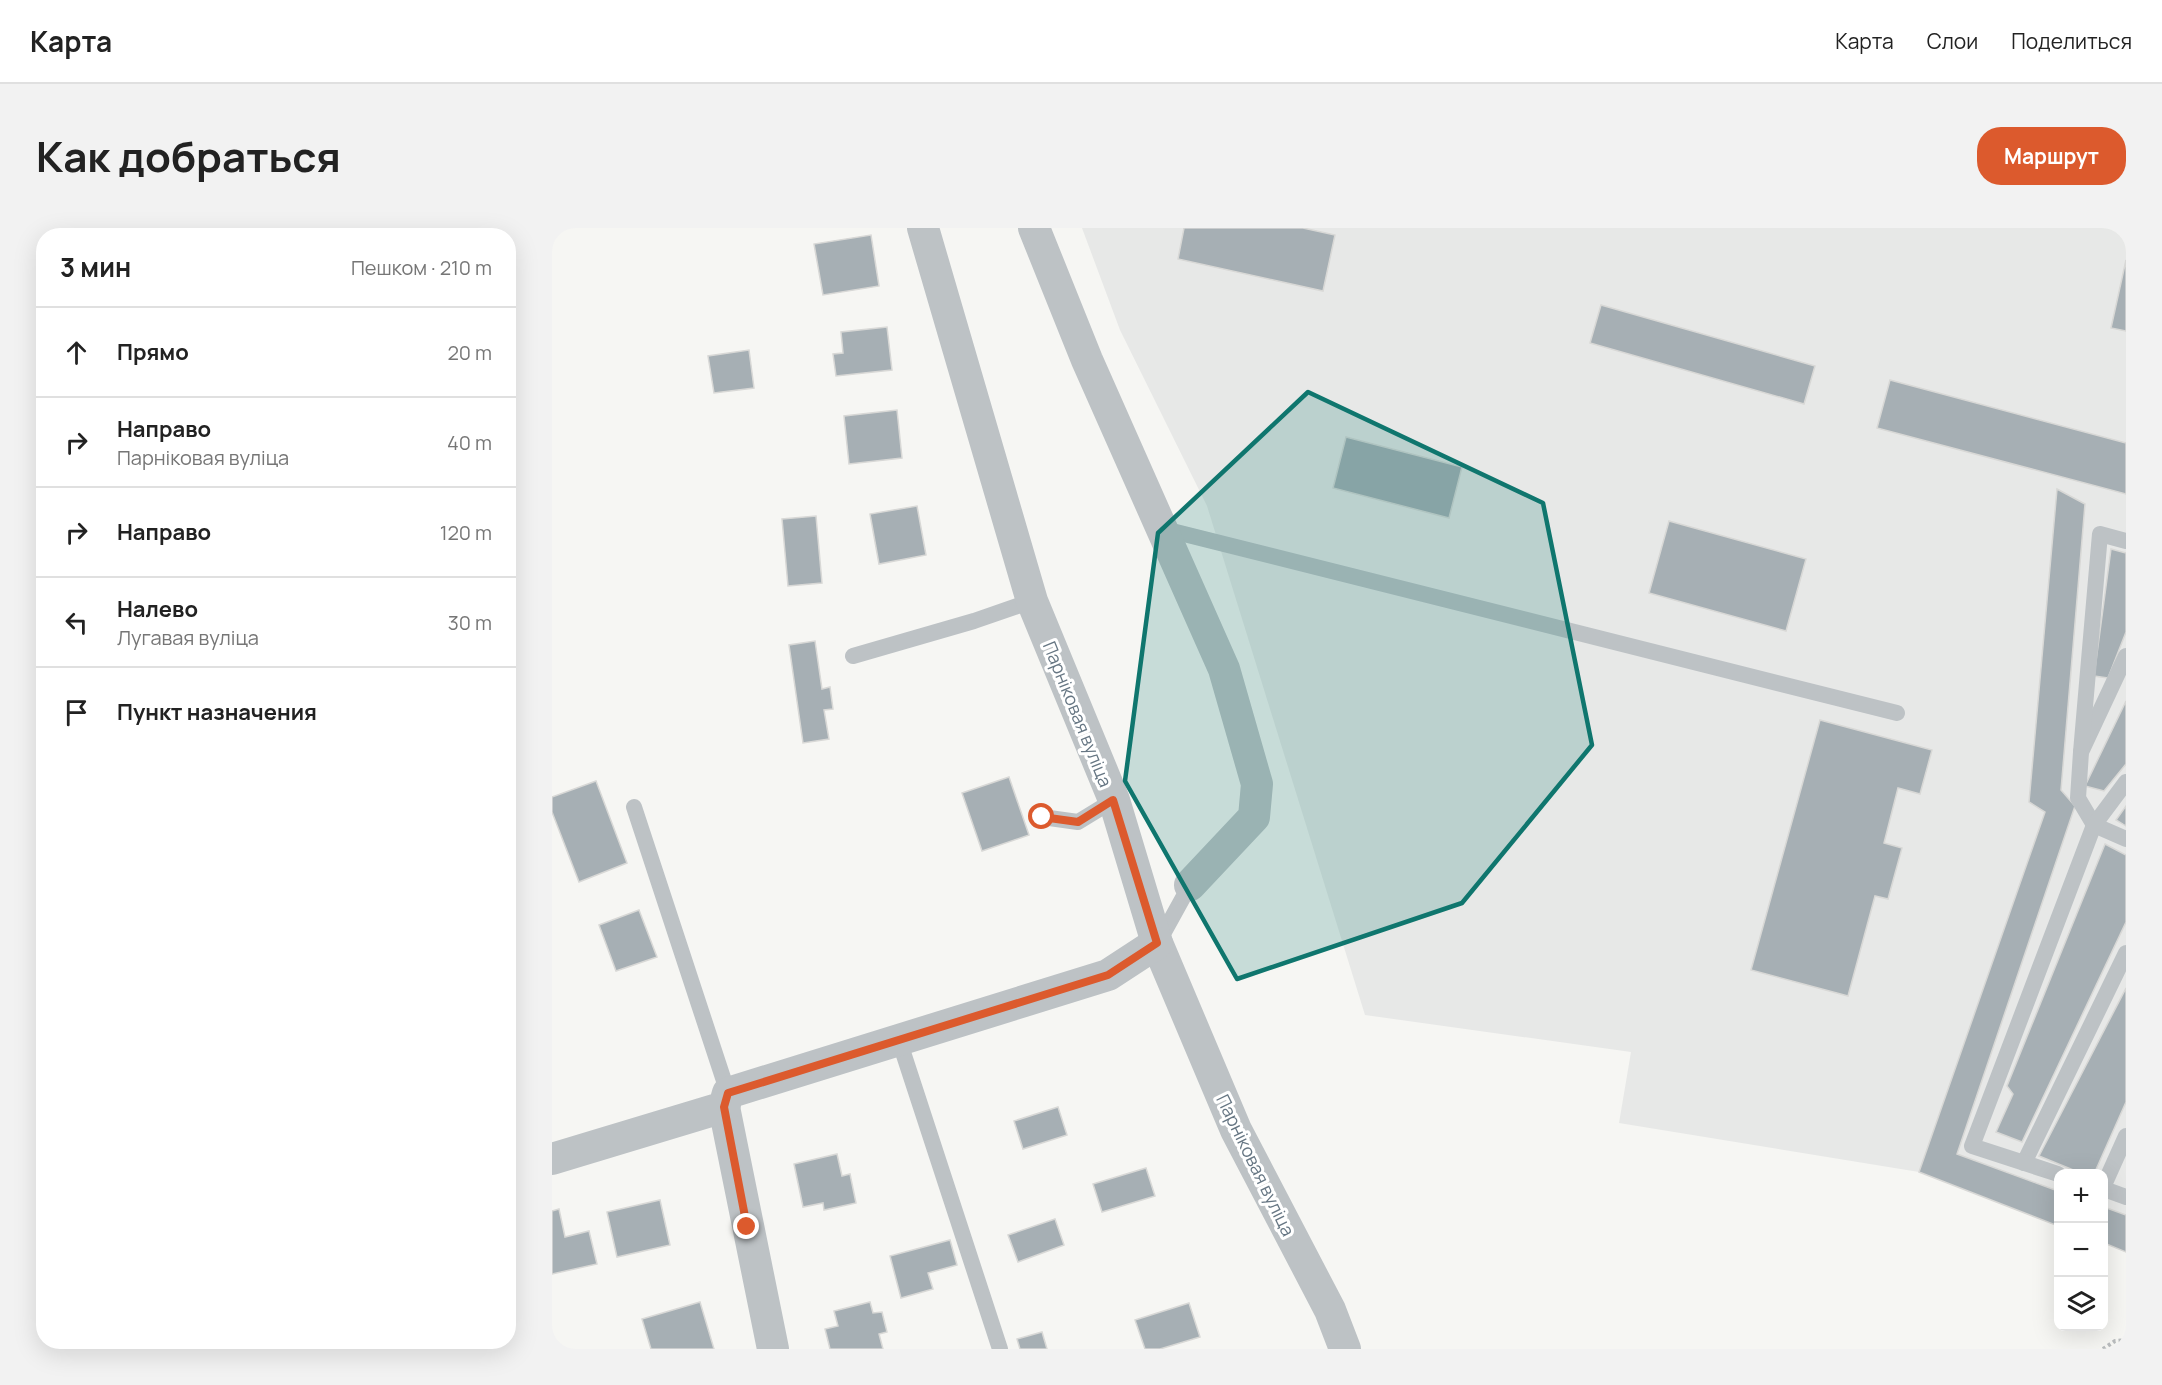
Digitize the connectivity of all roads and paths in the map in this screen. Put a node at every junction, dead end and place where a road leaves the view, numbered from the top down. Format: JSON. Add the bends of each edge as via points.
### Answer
{"nodes":[{"id":1,"x":923,"y":228,"type":"edge"},
{"id":2,"x":1034,"y":228,"type":"edge"},
{"id":3,"x":1164,"y":530,"type":"junction"},
{"id":4,"x":2126,"y":541,"type":"edge"},
{"id":5,"x":1032,"y":601,"type":"junction"},
{"id":6,"x":853,"y":656,"type":"dead end"},
{"id":7,"x":2126,"y":656,"type":"edge"},
{"id":8,"x":1897,"y":713,"type":"dead end"},
{"id":9,"x":2081,"y":752,"type":"junction"},
{"id":10,"x":2126,"y":782,"type":"edge"},
{"id":11,"x":1113,"y":800,"type":"junction"},
{"id":12,"x":634,"y":807,"type":"dead end"},
{"id":13,"x":1042,"y":817,"type":"dead end"},
{"id":14,"x":2094,"y":825,"type":"junction"},
{"id":15,"x":2126,"y":839,"type":"edge"},
{"id":16,"x":1190,"y":885,"type":"joint"},
{"id":17,"x":1157,"y":943,"type":"junction"},
{"id":18,"x":2126,"y":953,"type":"edge"},
{"id":19,"x":899,"y":1040,"type":"junction"},
{"id":20,"x":726,"y":1100,"type":"junction"},
{"id":21,"x":2126,"y":1136,"type":"edge"},
{"id":22,"x":552,"y":1159,"type":"edge"},
{"id":23,"x":2024,"y":1163,"type":"junction"},
{"id":24,"x":2054,"y":1173,"type":"edge"},
{"id":25,"x":2108,"y":1176,"type":"edge"},
{"id":26,"x":2108,"y":1189,"type":"edge"},
{"id":27,"x":2126,"y":1197,"type":"edge"},
{"id":28,"x":2126,"y":1340,"type":"edge"},
{"id":29,"x":773,"y":1349,"type":"edge"},
{"id":30,"x":1000,"y":1349,"type":"edge"},
{"id":31,"x":1346,"y":1349,"type":"edge"},
{"id":32,"x":2103,"y":1349,"type":"edge"}],
"edges":[{"from":1,"to":5,"type":"street","name":"Парніковая вуліца"},
{"from":2,"to":3,"type":"street","via":[[1087,360]]},
{"from":3,"to":8,"type":"lane"},
{"from":3,"to":16,"type":"street","via":[[1224,669],[1257,784],[1254,817]]},
{"from":4,"to":9,"type":"lane","via":[[2100,534]]},
{"from":5,"to":6,"type":"lane"},
{"from":5,"to":11,"type":"street","name":"Парніковая вуліца"},
{"from":7,"to":9,"type":"lane"},
{"from":9,"to":14,"type":"lane","via":[[2078,798]]},
{"from":10,"to":14,"type":"lane"},
{"from":11,"to":13,"type":"lane","via":[[1078,822]]},
{"from":11,"to":17,"type":"street","name":"Парніковая вуліца"},
{"from":12,"to":20,"type":"lane"},
{"from":14,"to":15,"type":"lane"},
{"from":14,"to":23,"type":"lane","via":[[1972,1146]]},
{"from":16,"to":17,"type":"lane"},
{"from":17,"to":19,"type":"street","via":[[1108,975]]},
{"from":17,"to":31,"type":"street","name":"Парніковая вуліца","via":[[1236,1130],[1330,1310]]},
{"from":18,"to":23,"type":"lane"},
{"from":19,"to":20,"type":"street"},
{"from":19,"to":30,"type":"lane"},
{"from":20,"to":22,"type":"street"},
{"from":20,"to":29,"type":"street"},
{"from":21,"to":25,"type":"lane"},
{"from":23,"to":24,"type":"lane"},
{"from":26,"to":27,"type":"lane"},
{"from":28,"to":32,"type":"path","via":[[2115,1341]]}]}
